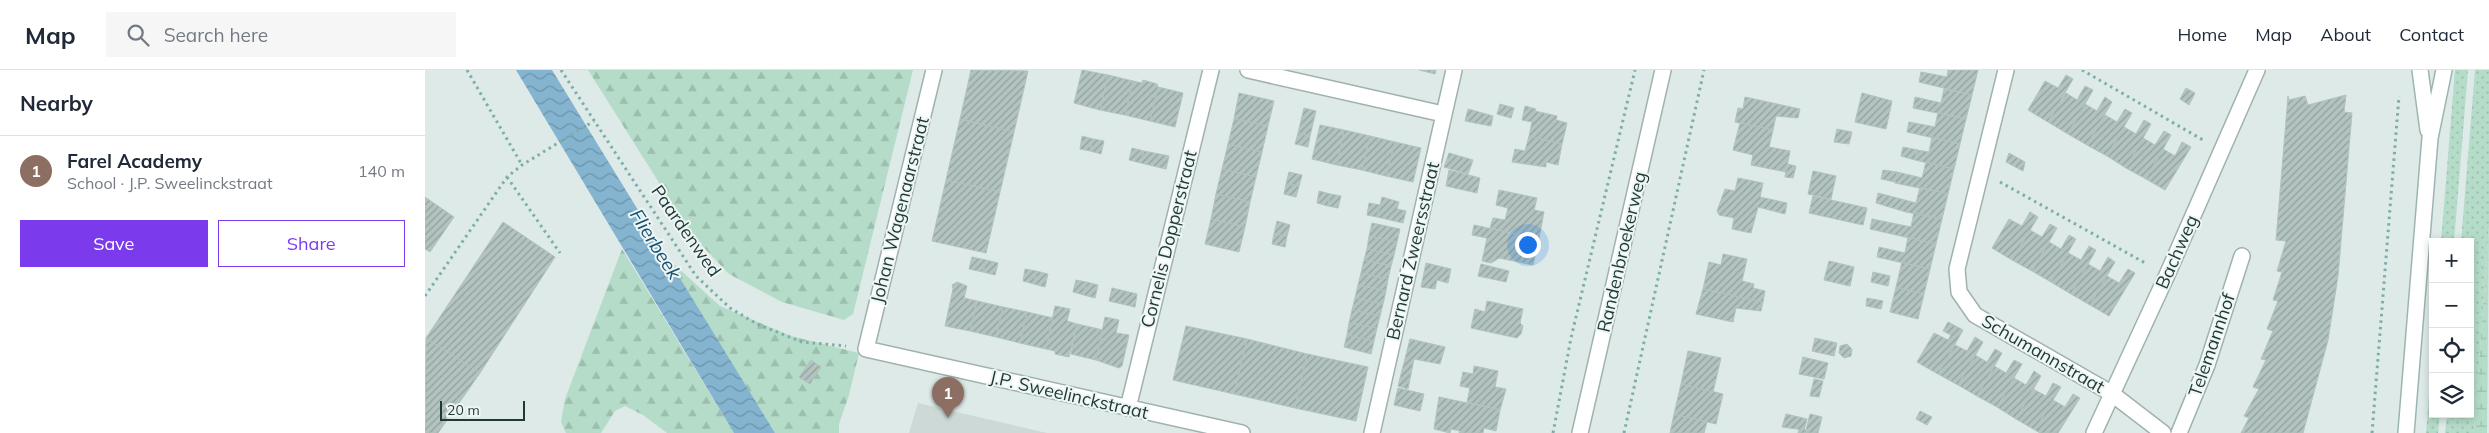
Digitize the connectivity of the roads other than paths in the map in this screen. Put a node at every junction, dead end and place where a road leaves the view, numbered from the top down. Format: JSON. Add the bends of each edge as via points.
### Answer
{"nodes":[{"id":1,"x":934,"y":70,"type":"edge"},
{"id":2,"x":1211,"y":70,"type":"edge"},
{"id":3,"x":1248,"y":70,"type":"edge"},
{"id":4,"x":1454,"y":70,"type":"edge"},
{"id":5,"x":1663,"y":70,"type":"edge"},
{"id":6,"x":2006,"y":70,"type":"edge"},
{"id":7,"x":2257,"y":70,"type":"edge"},
{"id":8,"x":2420,"y":70,"type":"edge"},
{"id":9,"x":2444,"y":70,"type":"edge"},
{"id":10,"x":1443,"y":114,"type":"junction"},
{"id":11,"x":2430,"y":138,"type":"junction"},
{"id":12,"x":2242,"y":256,"type":"dead end"},
{"id":13,"x":866,"y":349,"type":"joint"},
{"id":14,"x":2111,"y":393,"type":"junction"},
{"id":15,"x":1128,"y":408,"type":"junction"},
{"id":16,"x":1242,"y":433,"type":"edge"},
{"id":17,"x":1372,"y":433,"type":"edge"},
{"id":18,"x":1580,"y":433,"type":"edge"},
{"id":19,"x":2094,"y":433,"type":"edge"},
{"id":20,"x":2163,"y":433,"type":"edge"},
{"id":21,"x":2179,"y":433,"type":"edge"},
{"id":22,"x":2406,"y":433,"type":"edge"}],
"edges":[{"from":1,"to":13,"type":"street","name":"Johan Wagenaarstraat"},
{"from":2,"to":15,"type":"street","name":"Cornelis Dopperstraat"},
{"from":3,"to":10,"type":"street"},
{"from":4,"to":10,"type":"street","name":"Bernard Zweersstraat"},
{"from":5,"to":18,"type":"street","name":"Randenbroekerweg"},
{"from":6,"to":14,"type":"street","name":"Schumannstraat","via":[[1957,269],[1959,292],[1975,315]]},
{"from":7,"to":14,"type":"street","name":"Bachweg"},
{"from":8,"to":11,"type":"street"},
{"from":9,"to":11,"type":"street"},
{"from":10,"to":17,"type":"street","name":"Bernard Zweersstraat"},
{"from":11,"to":22,"type":"street"},
{"from":12,"to":21,"type":"street","name":"Telemannhof","via":[[2207,365]]},
{"from":13,"to":15,"type":"street","name":"J.P. Sweelinckstraat"},
{"from":14,"to":19,"type":"street","name":"Bachweg"},
{"from":14,"to":20,"type":"street"},
{"from":15,"to":16,"type":"street","name":"J.P. Sweelinckstraat"}]}
